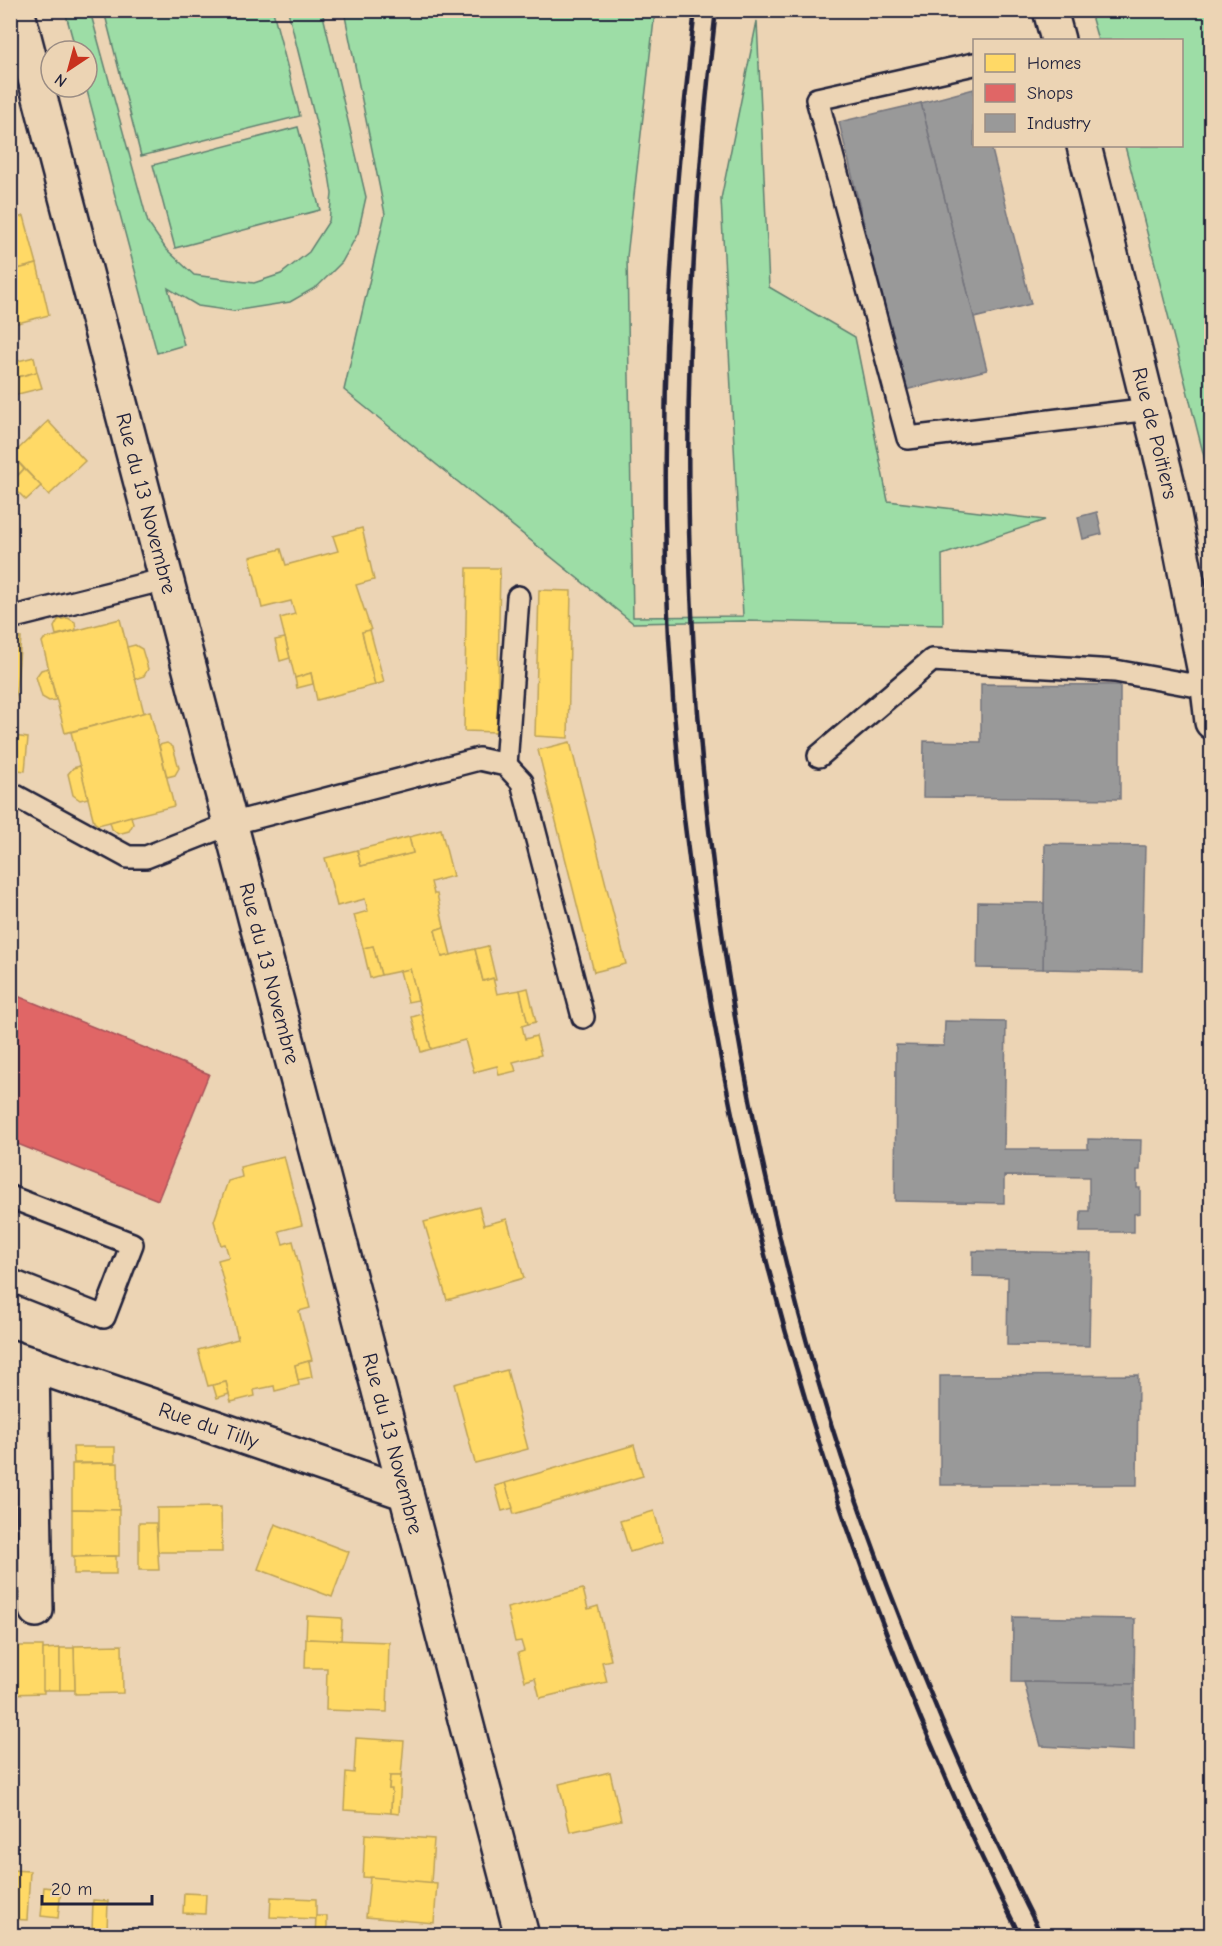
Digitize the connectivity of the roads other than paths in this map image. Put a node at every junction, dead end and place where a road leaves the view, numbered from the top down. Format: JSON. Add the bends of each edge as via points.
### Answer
{"nodes":[{"id":1,"x":17,"y":10,"type":"edge"},
{"id":2,"x":1050,"y":10,"type":"edge"},
{"id":3,"x":1058,"y":39,"type":"edge"},
{"id":4,"x":973,"y":64,"type":"edge"},
{"id":5,"x":21,"y":70,"type":"edge"},
{"id":6,"x":1084,"y":147,"type":"edge"},
{"id":7,"x":1150,"y":409,"type":"junction"},
{"id":8,"x":166,"y":579,"type":"junction"},
{"id":9,"x":518,"y":597,"type":"dead end"},
{"id":10,"x":10,"y":618,"type":"edge"},
{"id":11,"x":1208,"y":688,"type":"junction"},
{"id":12,"x":1212,"y":723,"type":"edge"},
{"id":13,"x":819,"y":756,"type":"dead end"},
{"id":14,"x":506,"y":765,"type":"junction"},
{"id":15,"x":10,"y":793,"type":"edge"},
{"id":16,"x":230,"y":824,"type":"junction"},
{"id":17,"x":583,"y":1017,"type":"dead end"},
{"id":18,"x":10,"y":1197,"type":"edge"},
{"id":19,"x":10,"y":1280,"type":"edge"},
{"id":20,"x":21,"y":1360,"type":"edge"},
{"id":21,"x":406,"y":1493,"type":"junction"},
{"id":22,"x":36,"y":1610,"type":"dead end"},
{"id":23,"x":522,"y":1935,"type":"edge"}],
"edges":[{"from":1,"to":5,"type":"street","name":"Rue du 13 Novembre"},
{"from":2,"to":3,"type":"street"},
{"from":4,"to":7,"type":"lane","via":[[817,99],[908,438]]},
{"from":5,"to":8,"type":"street","name":"Rue du 13 Novembre"},
{"from":6,"to":7,"type":"street","name":"Rue de Poitiers"},
{"from":7,"to":11,"type":"street","name":"Rue de Poitiers"},
{"from":8,"to":10,"type":"lane"},
{"from":8,"to":16,"type":"street","name":"Rue du 13 Novembre"},
{"from":9,"to":14,"type":"lane"},
{"from":11,"to":12,"type":"street","name":"Rue de Poitiers"},
{"from":11,"to":13,"type":"lane","via":[[1115,671],[932,660]]},
{"from":14,"to":16,"type":"lane","via":[[479,759]]},
{"from":14,"to":17,"type":"lane","via":[[522,782]]},
{"from":15,"to":16,"type":"lane","via":[[128,856],[146,857]]},
{"from":16,"to":21,"type":"street","name":"Rue du 13 Novembre"},
{"from":18,"to":19,"type":"lane","via":[[132,1244],[104,1317]]},
{"from":20,"to":21,"type":"street","name":"Rue du Tilly"},
{"from":20,"to":22,"type":"street"},
{"from":21,"to":23,"type":"street","name":"Rue du 13 Novembre"}]}
